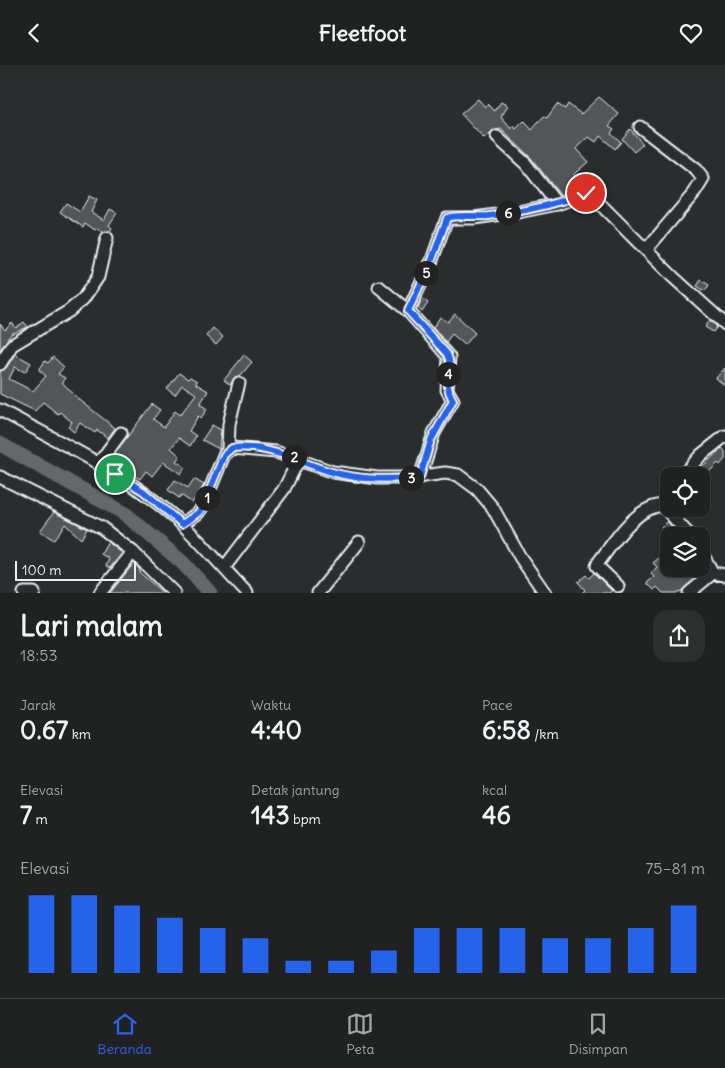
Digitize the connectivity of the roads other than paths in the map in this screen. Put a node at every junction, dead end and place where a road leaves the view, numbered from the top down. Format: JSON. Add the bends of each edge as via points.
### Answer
{"nodes":[{"id":1,"x":640,"y":127,"type":"dead end"},
{"id":2,"x":497,"y":137,"type":"dead end"},
{"id":3,"x":557,"y":204,"type":"junction"},
{"id":4,"x":107,"y":238,"type":"dead end"},
{"id":5,"x":646,"y":250,"type":"junction"},
{"id":6,"x":379,"y":287,"type":"dead end"},
{"id":7,"x":408,"y":311,"type":"junction"},
{"id":8,"x":725,"y":324,"type":"edge"},
{"id":9,"x":0,"y":364,"type":"edge"},
{"id":10,"x":239,"y":383,"type":"dead end"},
{"id":11,"x":0,"y":410,"type":"edge"},
{"id":12,"x":121,"y":433,"type":"dead end"},
{"id":13,"x":725,"y":436,"type":"edge"},
{"id":14,"x":228,"y":449,"type":"junction"},
{"id":15,"x":299,"y":459,"type":"junction"},
{"id":16,"x":98,"y":464,"type":"junction"},
{"id":17,"x":690,"y":467,"type":"edge"},
{"id":18,"x":0,"y":477,"type":"edge"},
{"id":19,"x":420,"y":477,"type":"junction"},
{"id":20,"x":660,"y":503,"type":"edge"},
{"id":21,"x":182,"y":524,"type":"junction"},
{"id":22,"x":360,"y":542,"type":"dead end"},
{"id":23,"x":133,"y":552,"type":"junction"},
{"id":24,"x":224,"y":568,"type":"junction"},
{"id":25,"x":710,"y":568,"type":"edge"},
{"id":26,"x":713,"y":573,"type":"junction"},
{"id":27,"x":725,"y":575,"type":"edge"},
{"id":28,"x":618,"y":586,"type":"dead end"},
{"id":29,"x":24,"y":593,"type":"edge"},
{"id":30,"x":34,"y":593,"type":"edge"},
{"id":31,"x":100,"y":593,"type":"edge"},
{"id":32,"x":174,"y":593,"type":"edge"},
{"id":33,"x":247,"y":593,"type":"edge"},
{"id":34,"x":318,"y":593,"type":"edge"},
{"id":35,"x":545,"y":593,"type":"edge"},
{"id":36,"x":689,"y":593,"type":"edge"}],
"edges":[{"from":1,"to":5,"type":"street","via":[[687,162],[703,179]]},
{"from":2,"to":3,"type":"street","via":[[526,164]]},
{"from":3,"to":5,"type":"street","via":[[589,194]]},
{"from":3,"to":7,"type":"street","via":[[474,218],[448,217]]},
{"from":4,"to":9,"type":"street","via":[[98,277],[83,299],[12,345]]},
{"from":5,"to":8,"type":"street"},
{"from":6,"to":7,"type":"street"},
{"from":7,"to":19,"type":"street","via":[[447,354],[450,363],[447,390],[453,400],[431,440]]},
{"from":10,"to":14,"type":"street","via":[[229,424]]},
{"from":11,"to":16,"type":"street"},
{"from":12,"to":16,"type":"street"},
{"from":13,"to":17,"type":"street"},
{"from":14,"to":15,"type":"street","via":[[263,449]]},
{"from":14,"to":21,"type":"street","via":[[203,506]]},
{"from":15,"to":19,"type":"street","via":[[333,472],[376,478]]},
{"from":15,"to":24,"type":"street","via":[[284,489]]},
{"from":16,"to":21,"type":"street","via":[[143,491]]},
{"from":18,"to":23,"type":"street","via":[[102,528]]},
{"from":19,"to":35,"type":"street","via":[[453,473],[477,489],[493,508],[520,557]]},
{"from":20,"to":28,"type":"street","via":[[640,514],[597,564]]},
{"from":21,"to":24,"type":"street"},
{"from":22,"to":34,"type":"street"},
{"from":23,"to":31,"type":"street"},
{"from":23,"to":32,"type":"street"},
{"from":24,"to":33,"type":"street"},
{"from":25,"to":26,"type":"street"},
{"from":26,"to":27,"type":"street"},
{"from":26,"to":36,"type":"street"},
{"from":29,"to":30,"type":"street"}]}
